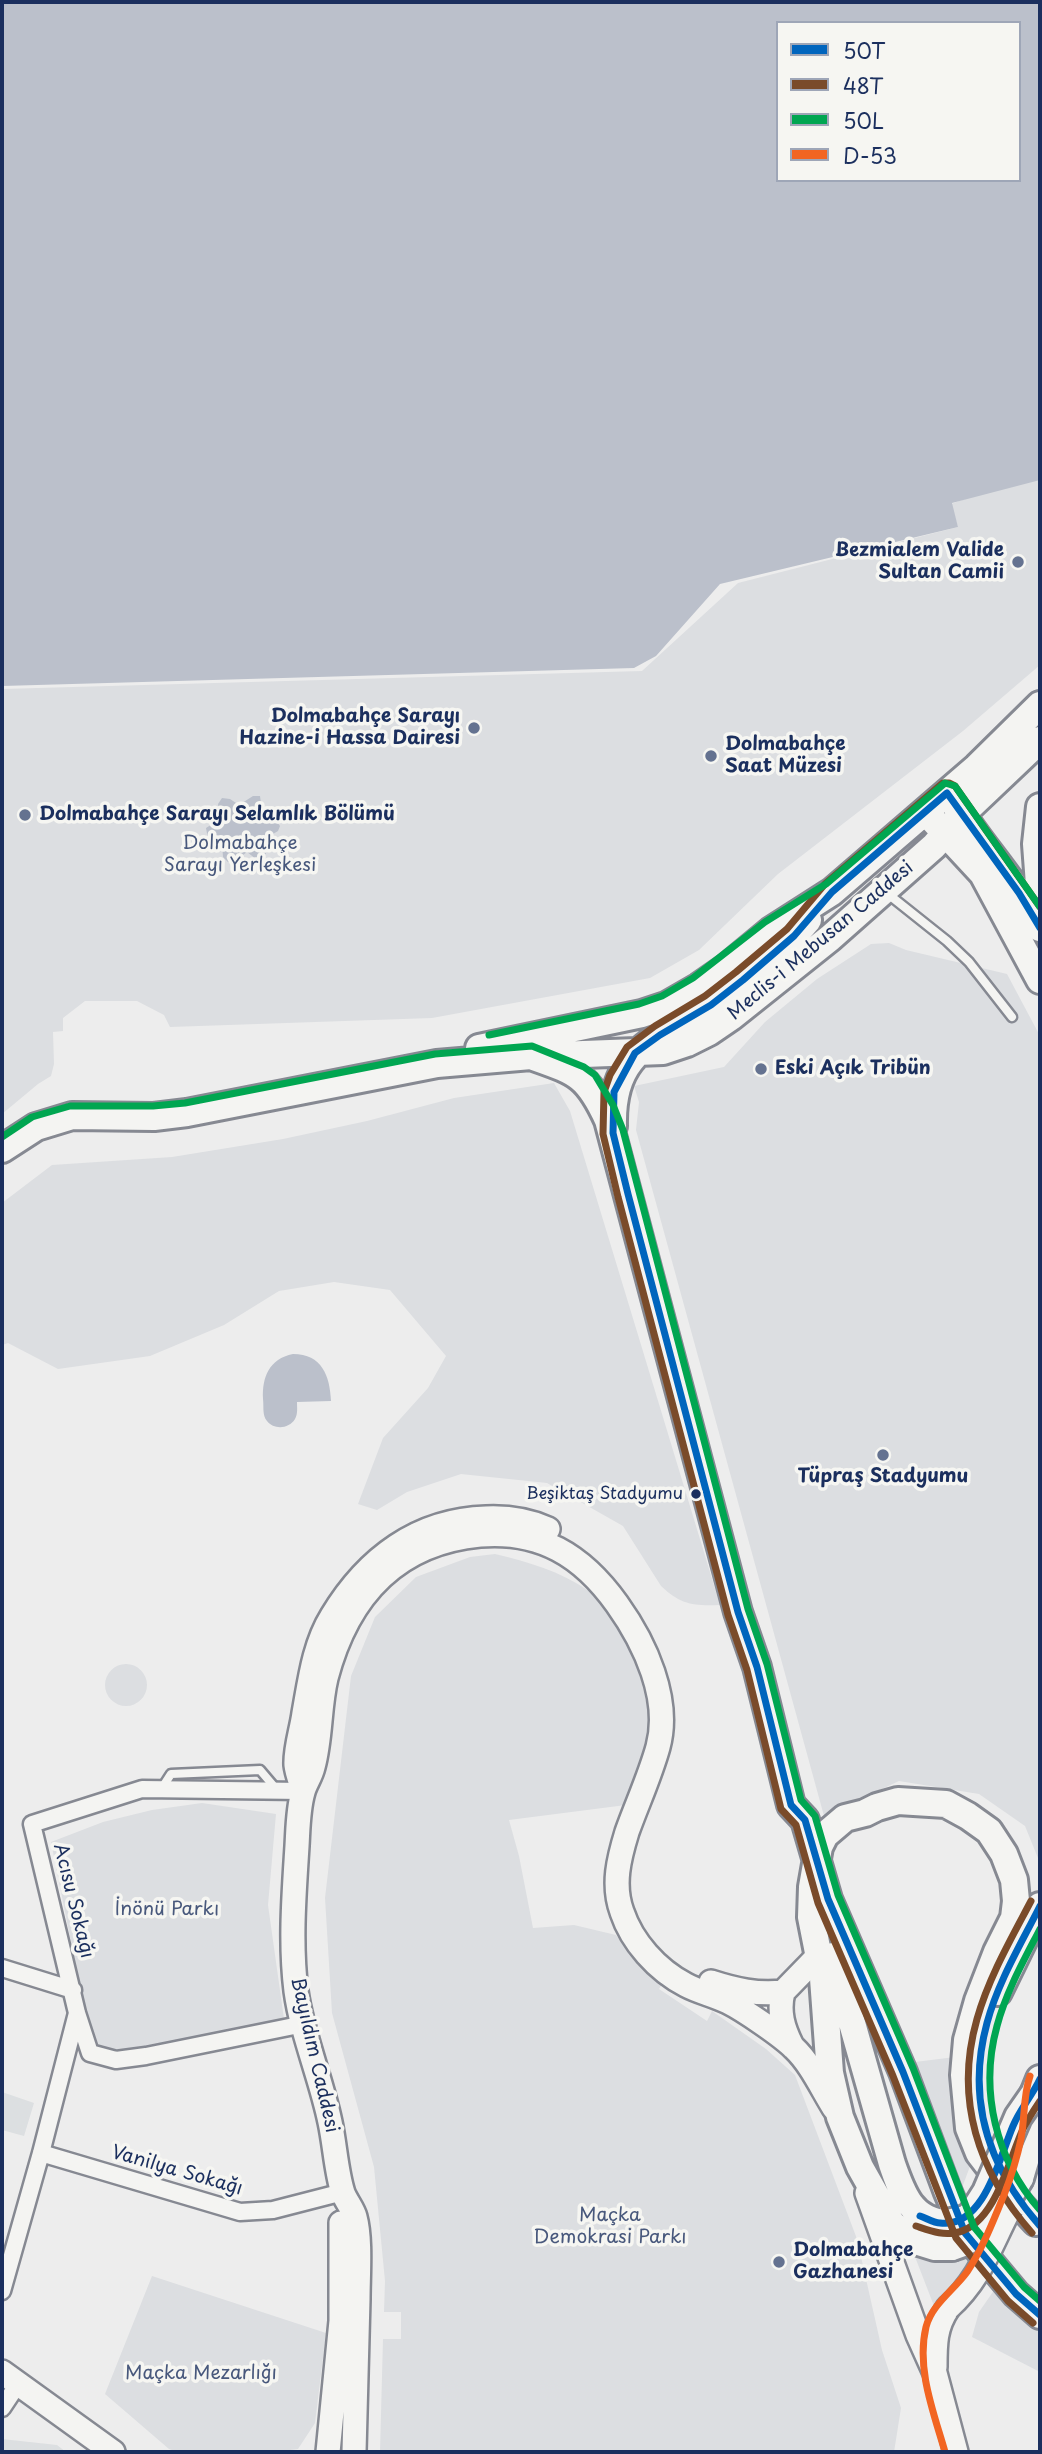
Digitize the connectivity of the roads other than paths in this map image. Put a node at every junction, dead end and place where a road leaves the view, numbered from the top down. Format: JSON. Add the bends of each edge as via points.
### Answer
{"nodes":[{"id":1,"x":1040,"y":705,"type":"edge"},
{"id":2,"x":1040,"y":740,"type":"edge"},
{"id":3,"x":947,"y":793,"type":"junction"},
{"id":4,"x":1040,"y":807,"type":"edge"},
{"id":5,"x":926,"y":812,"type":"junction"},
{"id":6,"x":953,"y":824,"type":"junction"},
{"id":7,"x":885,"y":891,"type":"junction"},
{"id":8,"x":832,"y":892,"type":"junction"},
{"id":9,"x":1040,"y":898,"type":"edge"},
{"id":10,"x":1040,"y":928,"type":"edge"},
{"id":11,"x":1040,"y":980,"type":"edge"},
{"id":12,"x":1012,"y":1017,"type":"dead end"},
{"id":13,"x":635,"y":1053,"type":"junction"},
{"id":14,"x":531,"y":1056,"type":"junction"},
{"id":15,"x":438,"y":1064,"type":"junction"},
{"id":16,"x":613,"y":1133,"type":"junction"},
{"id":17,"x":2,"y":1149,"type":"edge"},
{"id":18,"x":303,"y":1791,"type":"junction"},
{"id":19,"x":817,"y":1859,"type":"junction"},
{"id":20,"x":812,"y":1899,"type":"junction"},
{"id":21,"x":1040,"y":1906,"type":"edge"},
{"id":22,"x":819,"y":1955,"type":"junction"},
{"id":23,"x":2,"y":1968,"type":"edge"},
{"id":24,"x":73,"y":1990,"type":"junction"},
{"id":25,"x":783,"y":1992,"type":"junction"},
{"id":26,"x":77,"y":2013,"type":"junction"},
{"id":27,"x":303,"y":2024,"type":"junction"},
{"id":28,"x":792,"y":2046,"type":"junction"},
{"id":29,"x":1037,"y":2087,"type":"edge"},
{"id":30,"x":840,"y":2117,"type":"junction"},
{"id":31,"x":41,"y":2153,"type":"junction"},
{"id":32,"x":860,"y":2167,"type":"junction"},
{"id":33,"x":1020,"y":2178,"type":"junction"},
{"id":34,"x":343,"y":2192,"type":"junction"},
{"id":35,"x":1038,"y":2224,"type":"edge"},
{"id":36,"x":949,"y":2235,"type":"junction"},
{"id":37,"x":2,"y":2291,"type":"edge"},
{"id":38,"x":1040,"y":2315,"type":"edge"},
{"id":39,"x":935,"y":2373,"type":"junction"},
{"id":40,"x":10,"y":2378,"type":"edge"},
{"id":41,"x":2,"y":2408,"type":"edge"},
{"id":42,"x":113,"y":2452,"type":"edge"},
{"id":43,"x":328,"y":2452,"type":"edge"},
{"id":44,"x":352,"y":2452,"type":"edge"},
{"id":45,"x":956,"y":2452,"type":"edge"}],
"edges":[{"from":1,"to":3,"type":"main road","name":"Meclis-i Mebusan Caddesi"},
{"from":2,"to":6,"type":"main road","name":"Meclis-i Mebusan Caddesi"},
{"from":3,"to":5,"type":"main road","name":"Meclis-i Mebusan Caddesi"},
{"from":3,"to":6,"type":"main road"},
{"from":4,"to":9,"type":"main road","via":[[1036,844]]},
{"from":5,"to":6,"type":"main road"},
{"from":5,"to":8,"type":"main road","name":"Meclis-i Mebusan Caddesi"},
{"from":6,"to":7,"type":"main road","name":"Meclis-i Mebusan Caddesi"},
{"from":6,"to":10,"type":"main road","via":[[998,861]]},
{"from":6,"to":11,"type":"main road"},
{"from":7,"to":12,"type":"lane","via":[[955,948]]},
{"from":7,"to":13,"type":"main road","name":"Meclis-i Mebusan Caddesi","via":[[791,971],[709,1032],[663,1051]]},
{"from":8,"to":13,"type":"main road","via":[[793,936],[743,980]]},
{"from":8,"to":15,"type":"main road","name":"Meclis-i Mebusan Caddesi","via":[[666,1006],[502,1042]]},
{"from":13,"to":14,"type":"main road","name":"Meclis-i Mebusan Caddesi"},
{"from":13,"to":16,"type":"main road","via":[[614,1092]]},
{"from":14,"to":15,"type":"main road","name":"Meclis-i Mebusan Caddesi"},
{"from":14,"to":16,"type":"main road","via":[[588,1083]]},
{"from":15,"to":17,"type":"main road","via":[[187,1113],[72,1116],[36,1127]]},
{"from":16,"to":19,"type":"main road","via":[[791,1805],[805,1820]]},
{"from":18,"to":24,"type":"street","name":"Acısu Sokağı","via":[[142,1789],[32,1824]]},
{"from":18,"to":25,"type":"main road","name":"Bayıldım Caddesi","via":[[296,1765],[312,1663],[331,1617],[357,1581],[393,1546],[437,1525],[463,1518],[512,1517],[544,1527],[571,1540],[620,1585],[654,1644],[671,1696],[671,1748],[627,1877],[638,1916],[661,1951],[711,1982],[761,1994]]},
{"from":18,"to":27,"type":"main road","name":"Bayıldım Caddesi","via":[[293,1921]]},
{"from":18,"to":28,"type":"main road","name":"Bayıldım Caddesi","via":[[313,1768],[326,1680],[340,1634],[357,1605],[387,1571],[430,1545],[505,1533],[540,1540],[569,1555],[593,1574],[618,1605],[659,1694],[659,1743],[618,1861],[620,1909],[629,1931],[669,1974],[727,2001]]},
{"from":19,"to":20,"type":"main road"},
{"from":19,"to":35,"type":"main road","via":[[825,1835],[838,1823],[898,1801],[946,1804],[989,1831],[1004,1854],[1014,1880],[1014,1918],[978,2001],[967,2040],[964,2075],[969,2128],[979,2153]]},
{"from":19,"to":38,"type":"main road","via":[[828,1899],[903,2072],[965,2233],[1016,2294]]},
{"from":20,"to":22,"type":"main road"},
{"from":20,"to":36,"type":"main road","via":[[903,2195],[922,2217]]},
{"from":21,"to":35,"type":"main road","via":[[989,2015],[980,2070],[988,2144],[1002,2175]]},
{"from":22,"to":25,"type":"main road"},
{"from":22,"to":30,"type":"main road","via":[[830,2073]]},
{"from":23,"to":24,"type":"street"},
{"from":24,"to":26,"type":"street","name":"Acısu Sokağı"},
{"from":25,"to":28,"type":"main road","via":[[780,2012]]},
{"from":26,"to":27,"type":"street","name":"Acısu Sokağı","via":[[90,2053],[116,2060]]},
{"from":26,"to":31,"type":"street","name":"Acısu Sokağı"},
{"from":27,"to":34,"type":"main road","name":"Bayıldım Caddesi","via":[[330,2119]]},
{"from":28,"to":30,"type":"main road","name":"Bayıldım Caddesi"},
{"from":29,"to":33,"type":"main road","via":[[1031,2141]]},
{"from":29,"to":36,"type":"main road","bridge":true,"via":[[972,2214]]},
{"from":30,"to":32,"type":"main road"},
{"from":31,"to":34,"type":"street","name":"Vanilya Sokağı","via":[[240,2213],[273,2210]]},
{"from":31,"to":37,"type":"street","name":"Acısu Sokağı"},
{"from":32,"to":36,"type":"main road","via":[[892,2224],[905,2234],[935,2247]]},
{"from":32,"to":39,"type":"main road","via":[[873,2215]]},
{"from":33,"to":36,"type":"main road","bridge":true,"via":[[988,2227],[974,2239]]},
{"from":33,"to":39,"type":"main road","bridge":true,"via":[[979,2273],[940,2320]]},
{"from":34,"to":43,"type":"main road","name":"Bayıldım Caddesi","via":[[341,2321]]},
{"from":34,"to":44,"type":"main road","name":"Bayıldım Caddesi","via":[[355,2217],[359,2264]]},
{"from":39,"to":45,"type":"main road"},
{"from":40,"to":41,"type":"street"},
{"from":40,"to":42,"type":"main road"}]}
